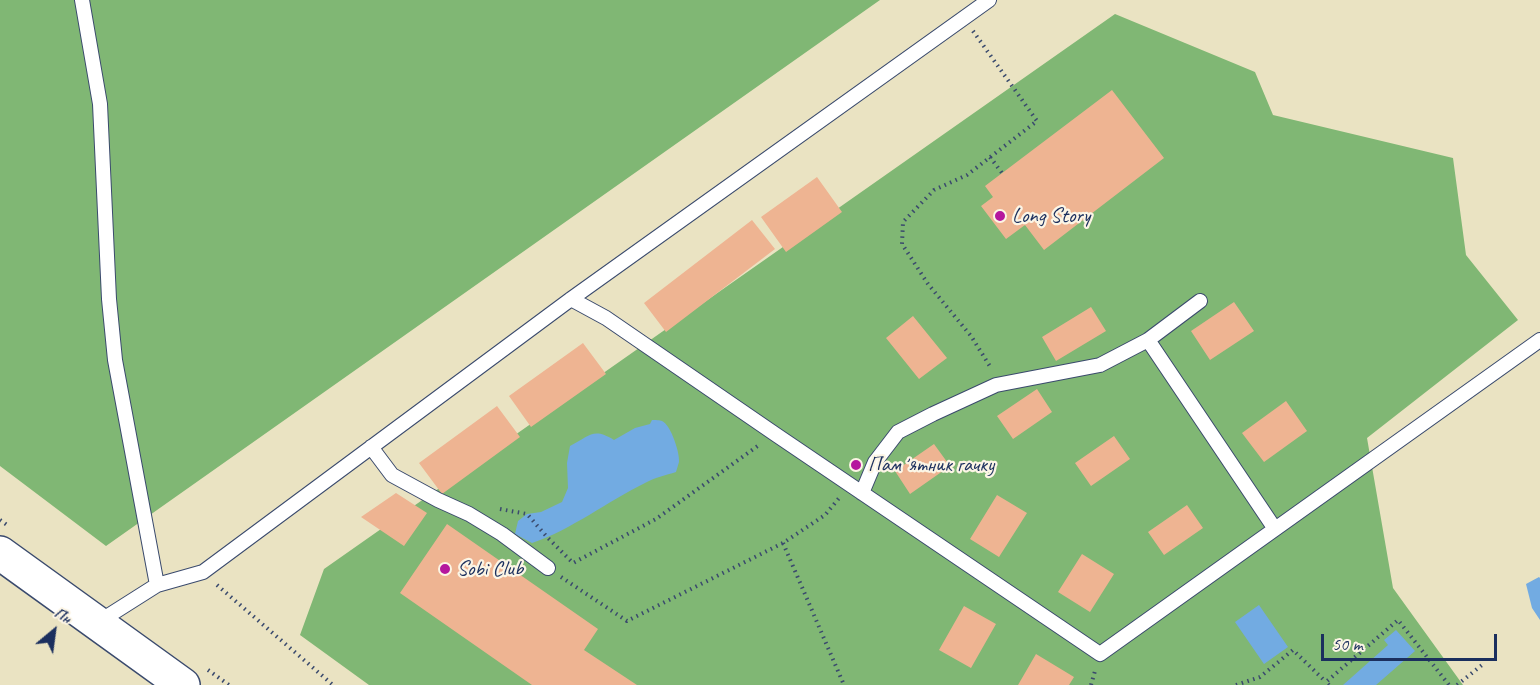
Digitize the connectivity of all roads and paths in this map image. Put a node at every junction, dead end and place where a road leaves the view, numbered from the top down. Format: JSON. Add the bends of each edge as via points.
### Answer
{"nodes":[{"id":1,"x":82,"y":0,"type":"edge"},
{"id":2,"x":989,"y":0,"type":"edge"},
{"id":3,"x":964,"y":18,"type":"junction"},
{"id":4,"x":990,"y":157,"type":"junction"},
{"id":5,"x":1002,"y":173,"type":"dead end"},
{"id":6,"x":571,"y":299,"type":"junction"},
{"id":7,"x":1200,"y":301,"type":"dead end"},
{"id":8,"x":1148,"y":340,"type":"junction"},
{"id":9,"x":1540,"y":340,"type":"edge"},
{"id":10,"x":996,"y":385,"type":"junction"},
{"id":11,"x":775,"y":434,"type":"junction"},
{"id":12,"x":371,"y":447,"type":"junction"},
{"id":13,"x":856,"y":489,"type":"junction"},
{"id":14,"x":527,"y":514,"type":"dead end"},
{"id":15,"x":1275,"y":529,"type":"junction"},
{"id":16,"x":783,"y":543,"type":"junction"},
{"id":17,"x":0,"y":553,"type":"edge"},
{"id":18,"x":548,"y":568,"type":"joint"},
{"id":19,"x":203,"y":572,"type":"junction"},
{"id":20,"x":157,"y":585,"type":"junction"},
{"id":21,"x":97,"y":623,"type":"junction"},
{"id":22,"x":1482,"y":665,"type":"dead end"},
{"id":23,"x":1327,"y":684,"type":"edge"},
{"id":24,"x":183,"y":685,"type":"edge"},
{"id":25,"x":333,"y":685,"type":"edge"},
{"id":26,"x":844,"y":685,"type":"edge"},
{"id":27,"x":1236,"y":685,"type":"edge"},
{"id":28,"x":1449,"y":685,"type":"edge"},
{"id":29,"x":1457,"y":685,"type":"edge"}],
"edges":[{"from":1,"to":20,"type":"lane","via":[[100,104],[109,298],[116,360]]},
{"from":2,"to":3,"type":"lane"},
{"from":3,"to":4,"type":"path","via":[[1037,121]]},
{"from":3,"to":6,"type":"lane"},
{"from":4,"to":5,"type":"path"},
{"from":4,"to":10,"type":"path","via":[[967,175],[934,190],[903,222],[902,244],[928,284],[971,336],[993,371]]},
{"from":6,"to":11,"type":"lane","via":[[606,318]]},
{"from":6,"to":12,"type":"lane"},
{"from":7,"to":8,"type":"lane"},
{"from":8,"to":10,"type":"lane","via":[[1100,365]]},
{"from":8,"to":15,"type":"lane"},
{"from":9,"to":15,"type":"lane"},
{"from":10,"to":13,"type":"lane","via":[[898,432]]},
{"from":11,"to":13,"type":"lane"},
{"from":11,"to":14,"type":"path","via":[[656,519],[573,563]]},
{"from":12,"to":18,"type":"lane","via":[[392,475],[469,514]]},
{"from":12,"to":19,"type":"lane"},
{"from":13,"to":15,"type":"lane","via":[[1100,654]]},
{"from":13,"to":16,"type":"path"},
{"from":16,"to":18,"type":"path","via":[[627,621]]},
{"from":16,"to":26,"type":"path"},
{"from":17,"to":21,"type":"main road"},
{"from":19,"to":20,"type":"lane"},
{"from":19,"to":25,"type":"path"},
{"from":20,"to":21,"type":"lane"},
{"from":21,"to":24,"type":"main road"},
{"from":22,"to":29,"type":"path"},
{"from":23,"to":27,"type":"path","via":[[1293,650],[1260,677]]},
{"from":23,"to":28,"type":"path","via":[[1398,620]]}]}
